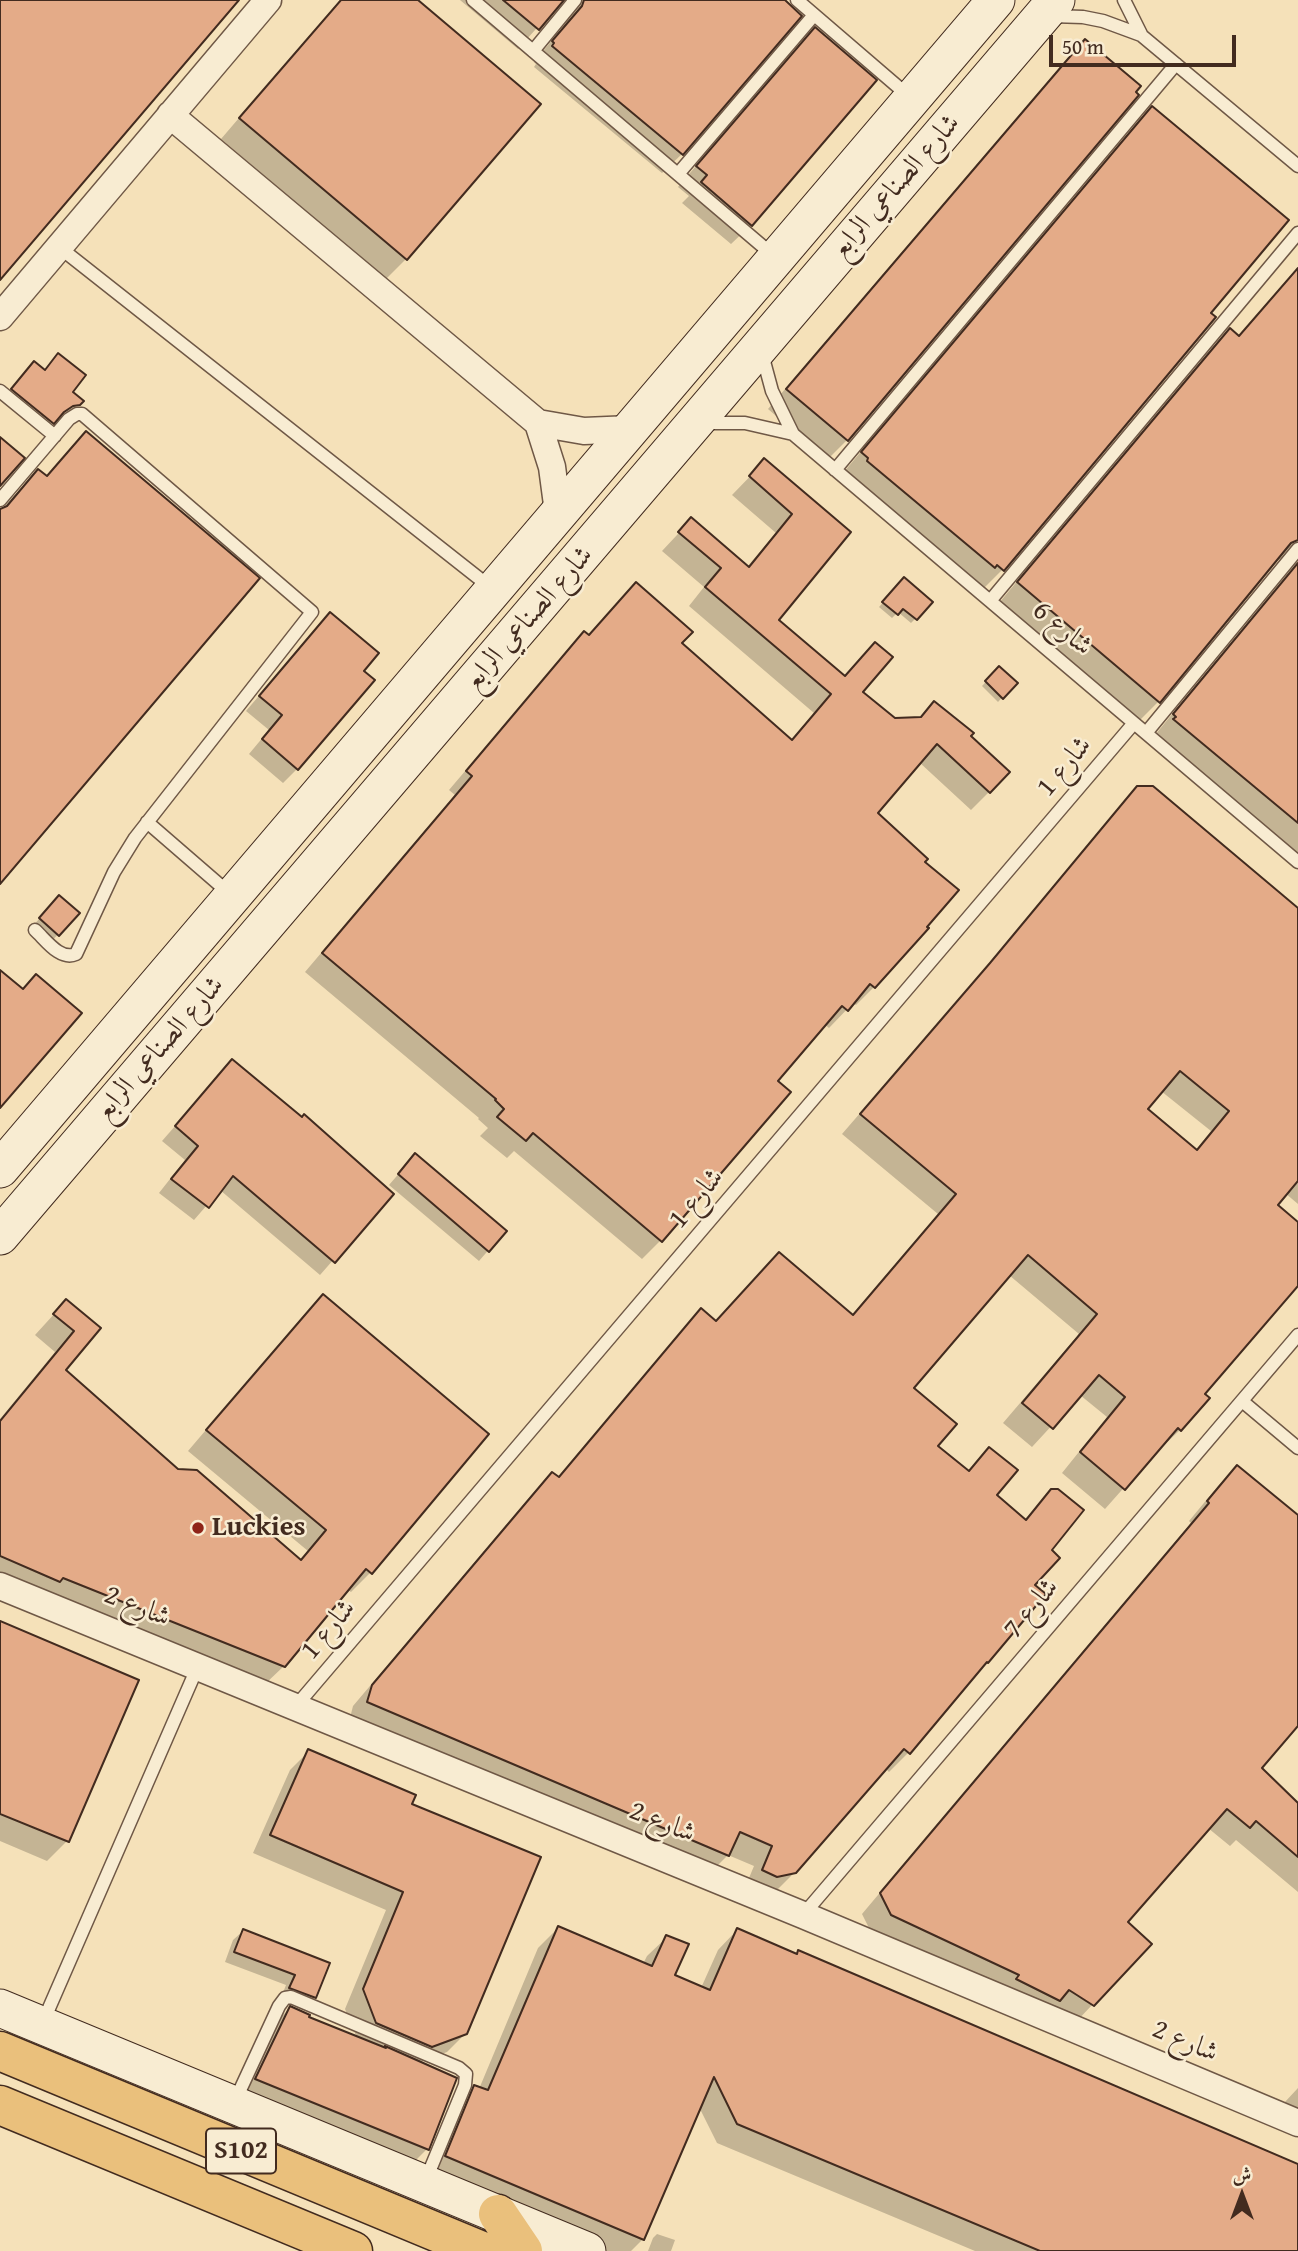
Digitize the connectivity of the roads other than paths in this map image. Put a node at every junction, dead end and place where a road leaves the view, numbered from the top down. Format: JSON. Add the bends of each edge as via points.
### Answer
{"nodes":[{"id":1,"x":268,"y":0,"type":"edge"},
{"id":2,"x":473,"y":0,"type":"edge"},
{"id":3,"x":575,"y":0,"type":"edge"},
{"id":4,"x":797,"y":0,"type":"edge"},
{"id":5,"x":996,"y":0,"type":"edge"},
{"id":6,"x":1124,"y":0,"type":"edge"},
{"id":7,"x":1049,"y":8,"type":"edge"},
{"id":8,"x":814,"y":15,"type":"junction"},
{"id":9,"x":1141,"y":35,"type":"junction"},
{"id":10,"x":533,"y":51,"type":"junction"},
{"id":11,"x":1176,"y":64,"type":"junction"},
{"id":12,"x":912,"y":98,"type":"junction"},
{"id":13,"x":170,"y":116,"type":"junction"},
{"id":14,"x":1298,"y":166,"type":"edge"},
{"id":15,"x":678,"y":174,"type":"junction"},
{"id":16,"x":1298,"y":233,"type":"edge"},
{"id":17,"x":59,"y":247,"type":"junction"},
{"id":18,"x":776,"y":258,"type":"junction"},
{"id":19,"x":0,"y":317,"type":"edge"},
{"id":20,"x":761,"y":344,"type":"junction"},
{"id":21,"x":0,"y":391,"type":"edge"},
{"id":22,"x":538,"y":423,"type":"junction"},
{"id":23,"x":695,"y":424,"type":"junction"},
{"id":24,"x":631,"y":429,"type":"junction"},
{"id":25,"x":793,"y":434,"type":"junction"},
{"id":26,"x":55,"y":436,"type":"junction"},
{"id":27,"x":835,"y":470,"type":"junction"},
{"id":28,"x":0,"y":500,"type":"edge"},
{"id":29,"x":558,"y":512,"type":"junction"},
{"id":30,"x":1298,"y":549,"type":"edge"},
{"id":31,"x":493,"y":590,"type":"junction"},
{"id":32,"x":990,"y":601,"type":"junction"},
{"id":33,"x":1134,"y":723,"type":"junction"},
{"id":34,"x":1146,"y":733,"type":"junction"},
{"id":35,"x":147,"y":822,"type":"junction"},
{"id":36,"x":1298,"y":862,"type":"edge"},
{"id":37,"x":233,"y":897,"type":"junction"},
{"id":38,"x":35,"y":930,"type":"dead end"},
{"id":39,"x":0,"y":1169,"type":"edge"},
{"id":40,"x":0,"y":1236,"type":"edge"},
{"id":41,"x":1298,"y":1335,"type":"edge"},
{"id":42,"x":1242,"y":1401,"type":"junction"},
{"id":43,"x":1298,"y":1448,"type":"edge"},
{"id":44,"x":0,"y":1586,"type":"edge"},
{"id":45,"x":198,"y":1666,"type":"junction"},
{"id":46,"x":296,"y":1706,"type":"junction"},
{"id":47,"x":803,"y":1915,"type":"junction"},
{"id":48,"x":0,"y":2008,"type":"edge"},
{"id":49,"x":41,"y":2025,"type":"junction"},
{"id":50,"x":0,"y":2051,"type":"edge"},
{"id":51,"x":234,"y":2104,"type":"junction"},
{"id":52,"x":0,"y":2105,"type":"edge"},
{"id":53,"x":1298,"y":2123,"type":"edge"},
{"id":54,"x":425,"y":2182,"type":"junction"},
{"id":55,"x":498,"y":2214,"type":"junction"},
{"id":56,"x":353,"y":2251,"type":"edge"},
{"id":57,"x":482,"y":2251,"type":"edge"},
{"id":58,"x":523,"y":2251,"type":"edge"},
{"id":59,"x":587,"y":2251,"type":"edge"}],
"edges":[{"from":1,"to":13,"type":"street"},
{"from":2,"to":10,"type":"lane"},
{"from":3,"to":10,"type":"lane"},
{"from":4,"to":8,"type":"lane"},
{"from":5,"to":12,"type":"main road","name":"شارع الصناعي الرابع"},
{"from":6,"to":9,"type":"lane"},
{"from":7,"to":9,"type":"lane"},
{"from":7,"to":20,"type":"main road","name":"شارع الصناعي الرابع"},
{"from":8,"to":12,"type":"lane"},
{"from":8,"to":15,"type":"lane"},
{"from":9,"to":11,"type":"lane"},
{"from":10,"to":15,"type":"lane"},
{"from":11,"to":14,"type":"lane"},
{"from":11,"to":27,"type":"lane"},
{"from":12,"to":18,"type":"main road","name":"شارع الصناعي الرابع"},
{"from":13,"to":17,"type":"street"},
{"from":13,"to":22,"type":"street"},
{"from":15,"to":18,"type":"lane"},
{"from":16,"to":32,"type":"lane"},
{"from":17,"to":19,"type":"street"},
{"from":17,"to":31,"type":"lane"},
{"from":18,"to":24,"type":"main road","name":"شارع الصناعي الرابع"},
{"from":20,"to":23,"type":"main road","name":"شارع الصناعي الرابع"},
{"from":20,"to":25,"type":"lane","name":"شارع 6","via":[[772,391]]},
{"from":21,"to":26,"type":"lane"},
{"from":22,"to":24,"type":"street","via":[[584,431]]},
{"from":22,"to":29,"type":"street","via":[[552,467]]},
{"from":23,"to":25,"type":"lane","name":"شارع 6","via":[[745,423]]},
{"from":23,"to":40,"type":"main road","name":"شارع الصناعي الرابع"},
{"from":24,"to":29,"type":"main road","name":"شارع الصناعي الرابع"},
{"from":25,"to":27,"type":"lane","name":"شارع 6"},
{"from":26,"to":28,"type":"lane"},
{"from":26,"to":35,"type":"lane","via":[[73,416],[85,416],[312,612]]},
{"from":27,"to":32,"type":"lane","name":"شارع 6"},
{"from":29,"to":31,"type":"main road","name":"شارع الصناعي الرابع"},
{"from":30,"to":34,"type":"lane"},
{"from":31,"to":37,"type":"main road","name":"شارع الصناعي الرابع"},
{"from":32,"to":33,"type":"lane","name":"شارع 6"},
{"from":33,"to":34,"type":"lane","name":"شارع 6"},
{"from":33,"to":46,"type":"lane","name":"شارع 1"},
{"from":34,"to":36,"type":"lane","name":"شارع 6"},
{"from":35,"to":37,"type":"lane"},
{"from":35,"to":38,"type":"lane","via":[[114,872],[76,954],[62,955]]},
{"from":37,"to":39,"type":"main road","name":"شارع الصناعي الرابع"},
{"from":41,"to":42,"type":"lane","name":"شارع 7"},
{"from":42,"to":43,"type":"lane"},
{"from":42,"to":47,"type":"lane","name":"شارع 7"},
{"from":44,"to":45,"type":"street","name":"شارع 2"},
{"from":45,"to":46,"type":"street","name":"شارع 2"},
{"from":45,"to":49,"type":"lane"},
{"from":46,"to":47,"type":"street","name":"شارع 2"},
{"from":47,"to":53,"type":"street","name":"شارع 2"},
{"from":48,"to":49,"type":"main road"},
{"from":49,"to":51,"type":"main road"},
{"from":50,"to":57,"type":"highway","number":"S102"},
{"from":51,"to":54,"type":"main road"},
{"from":51,"to":54,"type":"lane","via":[[281,2001],[296,1998],[466,2074]]},
{"from":52,"to":56,"type":"highway","number":"S102"},
{"from":54,"to":55,"type":"main road"},
{"from":55,"to":58,"type":"highway"},
{"from":55,"to":59,"type":"main road"}]}
